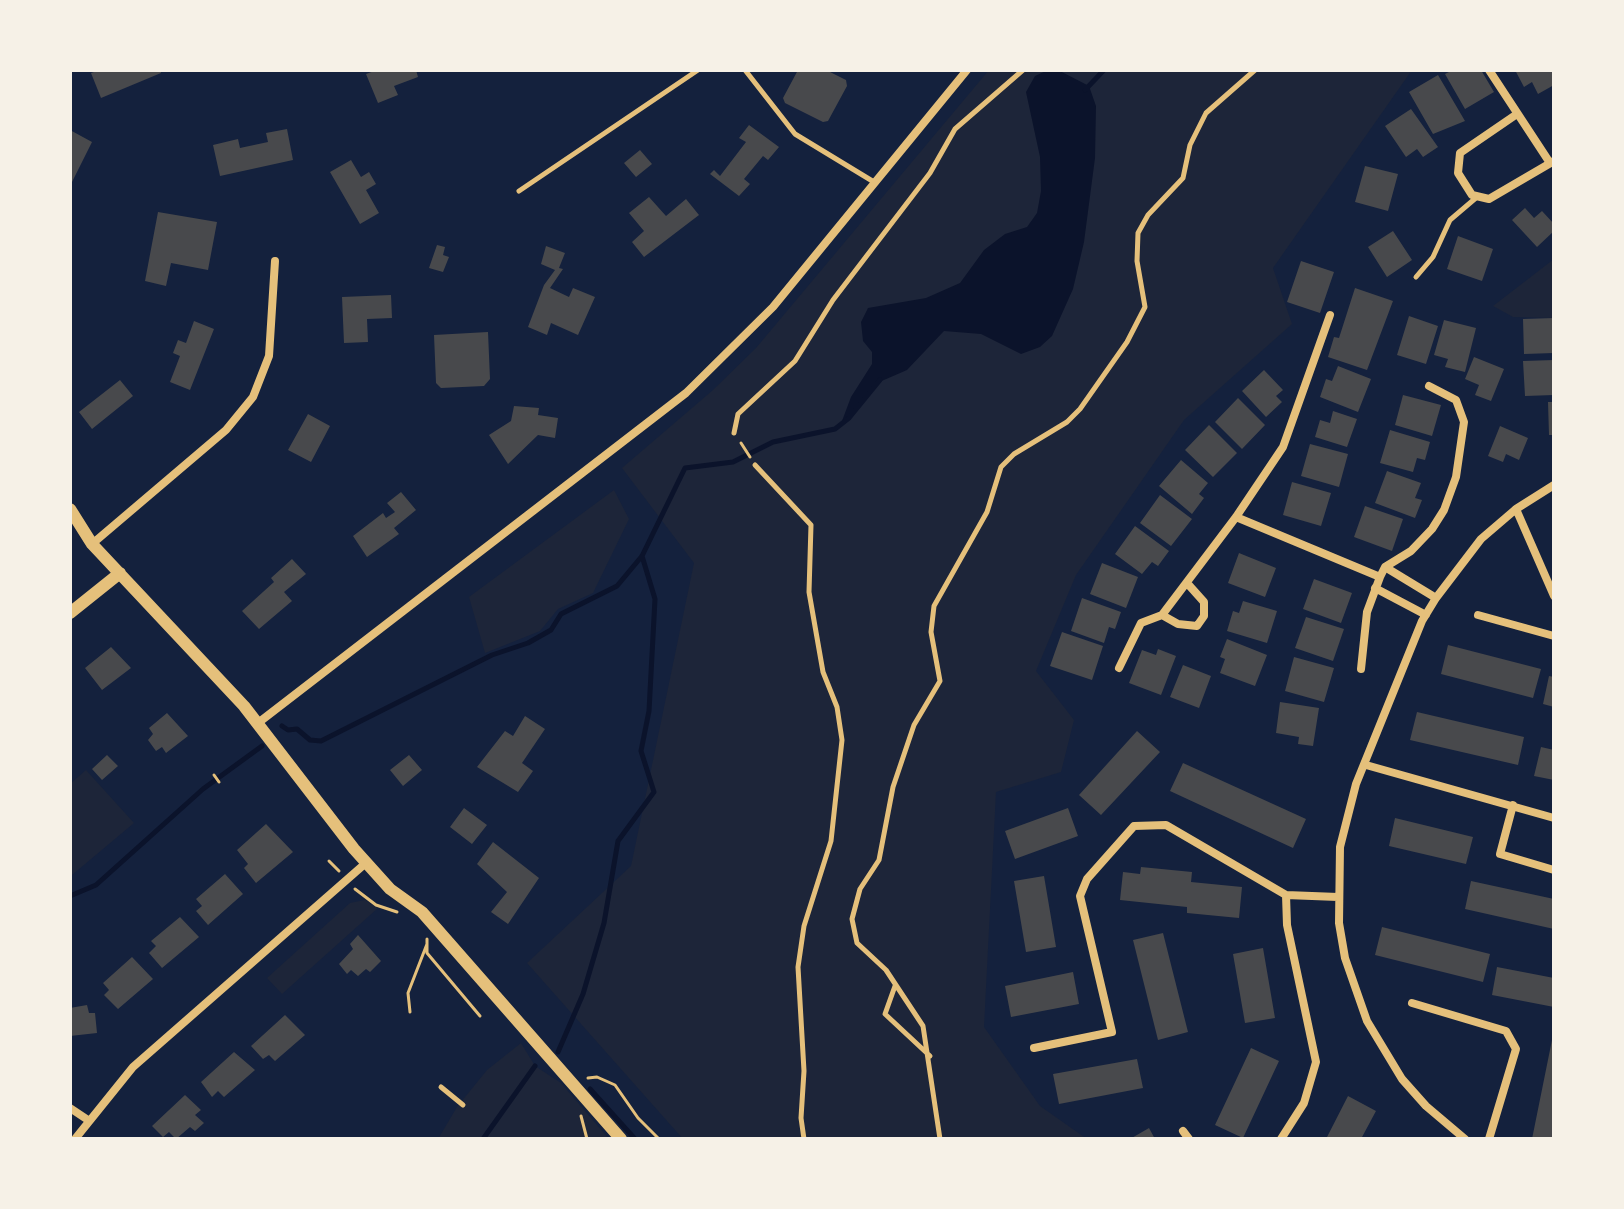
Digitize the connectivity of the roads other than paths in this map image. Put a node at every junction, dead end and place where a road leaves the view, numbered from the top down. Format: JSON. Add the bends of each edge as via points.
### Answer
{"nodes":[{"id":1,"x":698,"y":70,"type":"edge"},
{"id":2,"x":745,"y":70,"type":"edge"},
{"id":3,"x":967,"y":70,"type":"edge"},
{"id":4,"x":1023,"y":70,"type":"edge"},
{"id":5,"x":1255,"y":70,"type":"edge"},
{"id":6,"x":1489,"y":70,"type":"edge"},
{"id":7,"x":1517,"y":114,"type":"junction"},
{"id":8,"x":1552,"y":162,"type":"edge"},
{"id":9,"x":875,"y":183,"type":"junction"},
{"id":10,"x":519,"y":191,"type":"dead end"},
{"id":11,"x":1478,"y":196,"type":"junction"},
{"id":12,"x":275,"y":261,"type":"dead end"},
{"id":13,"x":1416,"y":277,"type":"dead end"},
{"id":14,"x":1330,"y":315,"type":"dead end"},
{"id":15,"x":1429,"y":386,"type":"dead end"},
{"id":16,"x":734,"y":433,"type":"road end"},
{"id":17,"x":755,"y":465,"type":"road end"},
{"id":18,"x":1554,"y":485,"type":"edge"},
{"id":19,"x":70,"y":509,"type":"edge"},
{"id":20,"x":1516,"y":509,"type":"junction"},
{"id":21,"x":1236,"y":517,"type":"junction"},
{"id":22,"x":92,"y":544,"type":"junction"},
{"id":23,"x":1385,"y":567,"type":"junction"},
{"id":24,"x":120,"y":573,"type":"junction"},
{"id":25,"x":1380,"y":577,"type":"junction"},
{"id":26,"x":1187,"y":583,"type":"junction"},
{"id":27,"x":1375,"y":588,"type":"junction"},
{"id":28,"x":1554,"y":596,"type":"edge"},
{"id":29,"x":1436,"y":598,"type":"junction"},
{"id":30,"x":70,"y":613,"type":"edge"},
{"id":31,"x":1162,"y":615,"type":"junction"},
{"id":32,"x":1426,"y":615,"type":"junction"},
{"id":33,"x":1478,"y":615,"type":"dead end"},
{"id":34,"x":1554,"y":636,"type":"edge"},
{"id":35,"x":1119,"y":668,"type":"dead end"},
{"id":36,"x":1361,"y":669,"type":"dead end"},
{"id":37,"x":258,"y":723,"type":"junction"},
{"id":38,"x":1366,"y":765,"type":"junction"},
{"id":39,"x":1513,"y":805,"type":"junction"},
{"id":40,"x":1554,"y":818,"type":"edge"},
{"id":41,"x":367,"y":862,"type":"junction"},
{"id":42,"x":1554,"y":870,"type":"edge"},
{"id":43,"x":1286,"y":895,"type":"junction"},
{"id":44,"x":1338,"y":897,"type":"junction"},
{"id":45,"x":895,"y":986,"type":"junction"},
{"id":46,"x":1412,"y":1003,"type":"dead end"},
{"id":47,"x":1034,"y":1048,"type":"dead end"},
{"id":48,"x":931,"y":1057,"type":"junction"},
{"id":49,"x":441,"y":1087,"type":"dead end"},
{"id":50,"x":463,"y":1105,"type":"dead end"},
{"id":51,"x":70,"y":1108,"type":"edge"},
{"id":52,"x":88,"y":1120,"type":"junction"},
{"id":53,"x":75,"y":1139,"type":"edge"},
{"id":54,"x":621,"y":1139,"type":"edge"},
{"id":55,"x":804,"y":1139,"type":"edge"},
{"id":56,"x":940,"y":1139,"type":"edge"},
{"id":57,"x":1281,"y":1139,"type":"edge"},
{"id":58,"x":1465,"y":1139,"type":"edge"},
{"id":59,"x":1489,"y":1139,"type":"edge"}],
"edges":[{"from":1,"to":10,"type":"lane"},
{"from":2,"to":9,"type":"lane","via":[[795,134]]},
{"from":3,"to":9,"type":"street"},
{"from":4,"to":16,"type":"lane","via":[[955,129],[930,173],[833,300],[795,361],[738,414]]},
{"from":5,"to":45,"type":"lane","via":[[1206,113],[1190,145],[1183,178],[1138,233],[1145,307],[1127,342],[1067,422],[1001,467],[987,512],[934,606],[931,632],[940,681],[914,725],[893,787],[879,860],[860,889],[852,919],[857,943]]},
{"from":6,"to":7,"type":"street"},
{"from":7,"to":8,"type":"street"},
{"from":7,"to":11,"type":"street","via":[[1460,153],[1458,173]]},
{"from":8,"to":11,"type":"street","via":[[1489,199]]},
{"from":9,"to":37,"type":"street","via":[[773,307],[686,393]]},
{"from":11,"to":13,"type":"lane","via":[[1450,220],[1433,257]]},
{"from":12,"to":22,"type":"street","via":[[269,356],[253,397],[226,430]]},
{"from":14,"to":21,"type":"street","via":[[1283,447]]},
{"from":15,"to":23,"type":"street","via":[[1456,400],[1464,422],[1456,477],[1432,529]]},
{"from":17,"to":55,"type":"lane","via":[[811,525],[809,592],[842,740],[831,841],[804,926],[798,967]]},
{"from":18,"to":20,"type":"street"},
{"from":19,"to":22,"type":"street"},
{"from":20,"to":28,"type":"street"},
{"from":20,"to":29,"type":"street","via":[[1481,539]]},
{"from":21,"to":25,"type":"street"},
{"from":21,"to":26,"type":"street"},
{"from":22,"to":24,"type":"street"},
{"from":23,"to":25,"type":"street"},
{"from":23,"to":29,"type":"street"},
{"from":24,"to":30,"type":"street"},
{"from":24,"to":37,"type":"street"},
{"from":25,"to":27,"type":"street"},
{"from":26,"to":31,"type":"street"},
{"from":26,"to":31,"type":"street","via":[[1204,602],[1197,626]]},
{"from":27,"to":32,"type":"street"},
{"from":27,"to":36,"type":"street"},
{"from":29,"to":32,"type":"street"},
{"from":31,"to":35,"type":"street","via":[[1141,623]]},
{"from":32,"to":38,"type":"street"},
{"from":33,"to":34,"type":"street"},
{"from":37,"to":41,"type":"street"},
{"from":38,"to":39,"type":"street"},
{"from":38,"to":44,"type":"street","via":[[1347,814]]},
{"from":39,"to":40,"type":"street"},
{"from":39,"to":42,"type":"street","via":[[1500,854]]},
{"from":41,"to":52,"type":"street","via":[[133,1067]]},
{"from":41,"to":54,"type":"street","via":[[399,897],[422,912]]},
{"from":43,"to":44,"type":"street"},
{"from":43,"to":47,"type":"street","via":[[1166,825],[1134,826],[1087,879],[1080,896],[1112,1032]]},
{"from":43,"to":57,"type":"street","via":[[1287,925],[1316,1062],[1304,1103]]},
{"from":44,"to":58,"type":"street","via":[[1345,958],[1367,1021],[1402,1079]]},
{"from":45,"to":48,"type":"lane","via":[[923,1026]]},
{"from":45,"to":48,"type":"lane","via":[[885,1014]]},
{"from":46,"to":59,"type":"street","via":[[1506,1031],[1516,1049]]},
{"from":48,"to":56,"type":"lane"},
{"from":49,"to":50,"type":"lane"},
{"from":51,"to":52,"type":"street"},
{"from":52,"to":53,"type":"street"}]}
